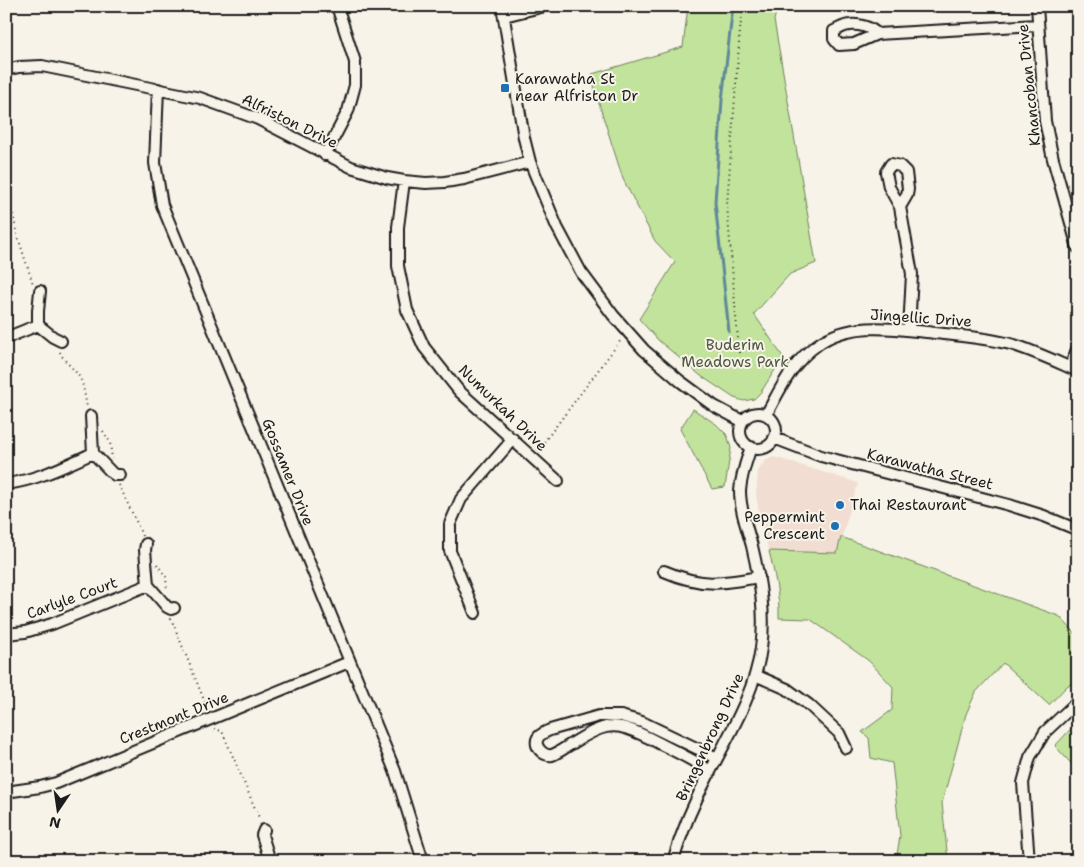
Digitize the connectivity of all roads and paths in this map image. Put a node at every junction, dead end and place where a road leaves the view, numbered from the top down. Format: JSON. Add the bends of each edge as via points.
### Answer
{"nodes":[{"id":1,"x":337,"y":6,"type":"edge"},
{"id":2,"x":545,"y":6,"type":"edge"},
{"id":3,"x":743,"y":6,"type":"edge"},
{"id":4,"x":1037,"y":6,"type":"edge"},
{"id":5,"x":503,"y":11,"type":"edge"},
{"id":6,"x":1038,"y":25,"type":"junction"},
{"id":7,"x":877,"y":34,"type":"dead end"},
{"id":8,"x":6,"y":70,"type":"edge"},
{"id":9,"x":158,"y":89,"type":"junction"},
{"id":10,"x":325,"y":155,"type":"junction"},
{"id":11,"x":530,"y":162,"type":"junction"},
{"id":12,"x":404,"y":181,"type":"junction"},
{"id":13,"x":900,"y":207,"type":"dead end"},
{"id":14,"x":13,"y":214,"type":"dead end"},
{"id":15,"x":1078,"y":248,"type":"edge"},
{"id":16,"x":40,"y":294,"type":"joint"},
{"id":17,"x":38,"y":325,"type":"junction"},
{"id":18,"x":909,"y":330,"type":"junction"},
{"id":19,"x":6,"y":338,"type":"edge"},
{"id":20,"x":60,"y":340,"type":"joint"},
{"id":21,"x":621,"y":340,"type":"dead end"},
{"id":22,"x":1078,"y":347,"type":"edge"},
{"id":23,"x":739,"y":353,"type":"dead end"},
{"id":24,"x":1074,"y":369,"type":"edge"},
{"id":25,"x":766,"y":415,"type":"junction"},
{"id":26,"x":91,"y":416,"type":"junction"},
{"id":27,"x":742,"y":421,"type":"junction"},
{"id":28,"x":774,"y":438,"type":"junction"},
{"id":29,"x":513,"y":439,"type":"junction"},
{"id":30,"x":751,"y":447,"type":"junction"},
{"id":31,"x":93,"y":454,"type":"junction"},
{"id":32,"x":533,"y":458,"type":"junction"},
{"id":33,"x":117,"y":475,"type":"junction"},
{"id":34,"x":558,"y":481,"type":"dead end"},
{"id":35,"x":6,"y":484,"type":"edge"},
{"id":36,"x":1078,"y":530,"type":"edge"},
{"id":37,"x":146,"y":544,"type":"joint"},
{"id":38,"x":156,"y":561,"type":"dead end"},
{"id":39,"x":664,"y":571,"type":"dead end"},
{"id":40,"x":759,"y":577,"type":"junction"},
{"id":41,"x":148,"y":586,"type":"junction"},
{"id":42,"x":172,"y":608,"type":"junction"},
{"id":43,"x":475,"y":613,"type":"dead end"},
{"id":44,"x":6,"y":634,"type":"edge"},
{"id":45,"x":349,"y":662,"type":"junction"},
{"id":46,"x":756,"y":675,"type":"junction"},
{"id":47,"x":1078,"y":701,"type":"edge"},
{"id":48,"x":206,"y":712,"type":"dead end"},
{"id":49,"x":211,"y":726,"type":"dead end"},
{"id":50,"x":846,"y":748,"type":"dead end"},
{"id":51,"x":717,"y":758,"type":"junction"},
{"id":52,"x":710,"y":771,"type":"junction"},
{"id":53,"x":6,"y":792,"type":"edge"},
{"id":54,"x":264,"y":830,"type":"joint"},
{"id":55,"x":270,"y":861,"type":"edge"},
{"id":56,"x":423,"y":861,"type":"edge"},
{"id":57,"x":673,"y":861,"type":"edge"},
{"id":58,"x":1029,"y":861,"type":"edge"}],
"edges":[{"from":1,"to":10,"type":"street","via":[[355,62],[355,85],[348,111]]},
{"from":2,"to":5,"type":"street"},
{"from":3,"to":23,"type":"path","via":[[727,206]]},
{"from":4,"to":6,"type":"street","name":"Khancoban Drive"},
{"from":5,"to":11,"type":"street"},
{"from":6,"to":7,"type":"street"},
{"from":6,"to":15,"type":"street","name":"Khancoban Drive","via":[[1045,121]]},
{"from":8,"to":9,"type":"street","name":"Alfriston Drive","via":[[42,66]]},
{"from":9,"to":10,"type":"street","name":"Alfriston Drive","via":[[238,111]]},
{"from":9,"to":45,"type":"street","name":"Gossamer Drive","via":[[155,163],[162,205]]},
{"from":10,"to":12,"type":"street","name":"Alfriston Drive","via":[[366,172]]},
{"from":11,"to":12,"type":"street","name":"Alfriston Drive","via":[[464,179]]},
{"from":11,"to":27,"type":"street","via":[[557,227],[581,272],[613,315],[644,350],[680,381],[714,406]]},
{"from":12,"to":29,"type":"street","name":"Numurkah Drive","via":[[398,227],[398,266],[407,310],[424,347],[459,391]]},
{"from":13,"to":18,"type":"street","via":[[912,274]]},
{"from":14,"to":16,"type":"path","via":[[36,296]]},
{"from":16,"to":17,"type":"street"},
{"from":17,"to":19,"type":"street"},
{"from":17,"to":20,"type":"street"},
{"from":18,"to":24,"type":"street","name":"Jingellic Drive","via":[[979,337],[1014,346]]},
{"from":18,"to":25,"type":"street","name":"Jingellic Drive","via":[[875,328],[848,331],[818,344],[796,364]]},
{"from":20,"to":26,"type":"path","via":[[61,355],[81,380]]},
{"from":21,"to":32,"type":"path"},
{"from":22,"to":24,"type":"street"},
{"from":25,"to":27,"type":"street","via":[[754,413]]},
{"from":25,"to":28,"type":"street","via":[[774,422]]},
{"from":26,"to":31,"type":"street"},
{"from":26,"to":33,"type":"path","via":[[110,442]]},
{"from":27,"to":30,"type":"street","via":[[742,439]]},
{"from":28,"to":30,"type":"street","via":[[762,448]]},
{"from":28,"to":36,"type":"street","name":"Karawatha Street","via":[[821,456],[1018,508]]},
{"from":29,"to":32,"type":"street","name":"Numurkah Drive"},
{"from":29,"to":43,"type":"street","via":[[461,499],[450,524],[450,551]]},
{"from":30,"to":40,"type":"street","name":"Bringenbrong Drive","via":[[743,469],[740,492],[742,513]]},
{"from":31,"to":33,"type":"street"},
{"from":31,"to":35,"type":"street","via":[[30,480]]},
{"from":32,"to":34,"type":"street","name":"Numurkah Drive"},
{"from":33,"to":37,"type":"path"},
{"from":37,"to":41,"type":"street"},
{"from":38,"to":42,"type":"path","via":[[166,577]]},
{"from":39,"to":40,"type":"street","via":[[706,583]]},
{"from":40,"to":46,"type":"street","name":"Bringenbrong Drive","via":[[763,623]]},
{"from":41,"to":42,"type":"street"},
{"from":41,"to":44,"type":"street","name":"Carlyle Court","via":[[52,624]]},
{"from":42,"to":48,"type":"path","via":[[171,618]]},
{"from":45,"to":53,"type":"street","name":"Crestmont Drive","via":[[56,783]]},
{"from":45,"to":56,"type":"street","name":"Gossamer Drive","via":[[394,771]]},
{"from":46,"to":50,"type":"street","via":[[787,689],[809,705],[839,733]]},
{"from":46,"to":51,"type":"street","name":"Bringenbrong Drive","via":[[748,698]]},
{"from":47,"to":58,"type":"street","via":[[1045,732],[1030,757],[1023,783]]},
{"from":49,"to":54,"type":"path","via":[[222,732]]},
{"from":51,"to":52,"type":"street","name":"Bringenbrong Drive"},
{"from":51,"to":52,"type":"street","via":[[642,722],[622,716],[599,716],[550,730],[538,736],[536,742],[543,753],[549,755],[598,729],[620,726]]},
{"from":52,"to":57,"type":"street","name":"Bringenbrong Drive"},
{"from":54,"to":55,"type":"street","via":[[262,835]]}]}
